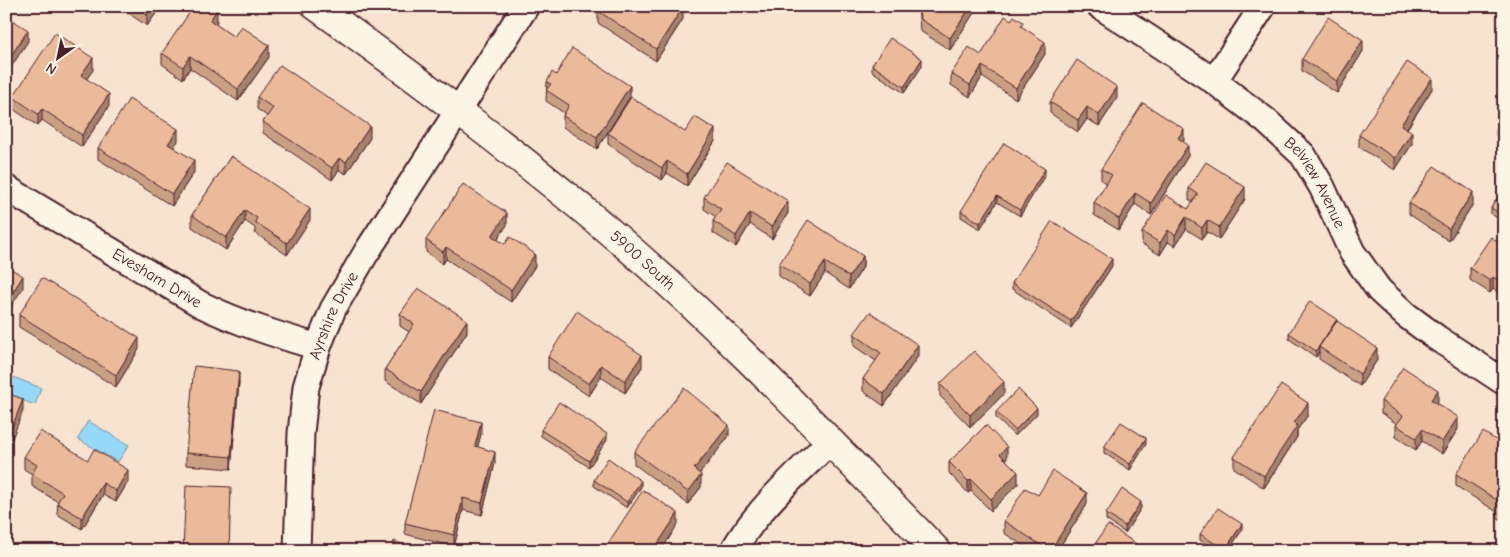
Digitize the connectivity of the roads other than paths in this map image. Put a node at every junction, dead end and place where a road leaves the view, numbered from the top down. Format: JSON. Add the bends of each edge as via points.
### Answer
{"nodes":[{"id":1,"x":316,"y":6,"type":"edge"},
{"id":2,"x":526,"y":6,"type":"edge"},
{"id":3,"x":1100,"y":6,"type":"edge"},
{"id":4,"x":1263,"y":6,"type":"edge"},
{"id":5,"x":1214,"y":81,"type":"junction"},
{"id":6,"x":459,"y":110,"type":"junction"},
{"id":7,"x":6,"y":188,"type":"edge"},
{"id":8,"x":318,"y":347,"type":"junction"},
{"id":9,"x":1504,"y":382,"type":"edge"},
{"id":10,"x":830,"y":442,"type":"junction"},
{"id":11,"x":298,"y":551,"type":"edge"},
{"id":12,"x":732,"y":551,"type":"edge"},
{"id":13,"x":937,"y":551,"type":"edge"}],
"edges":[{"from":1,"to":6,"type":"main road","name":"5900 South"},
{"from":2,"to":6,"type":"street"},
{"from":3,"to":5,"type":"street","name":"Belview Avenue"},
{"from":4,"to":5,"type":"street"},
{"from":5,"to":9,"type":"street","name":"Belview Avenue","via":[[1265,120],[1303,155],[1322,187],[1352,252],[1379,290],[1437,338]]},
{"from":6,"to":8,"type":"street","name":"Ayrshire Drive","via":[[366,253],[333,310]]},
{"from":6,"to":10,"type":"main road","name":"5900 South","via":[[646,263],[747,357]]},
{"from":7,"to":8,"type":"street","name":"Evesham Drive","via":[[200,304],[256,328]]},
{"from":8,"to":11,"type":"street","name":"Ayrshire Drive","via":[[306,388],[301,433]]},
{"from":10,"to":12,"type":"street","via":[[754,520]]},
{"from":10,"to":13,"type":"main road","name":"5900 South"}]}
